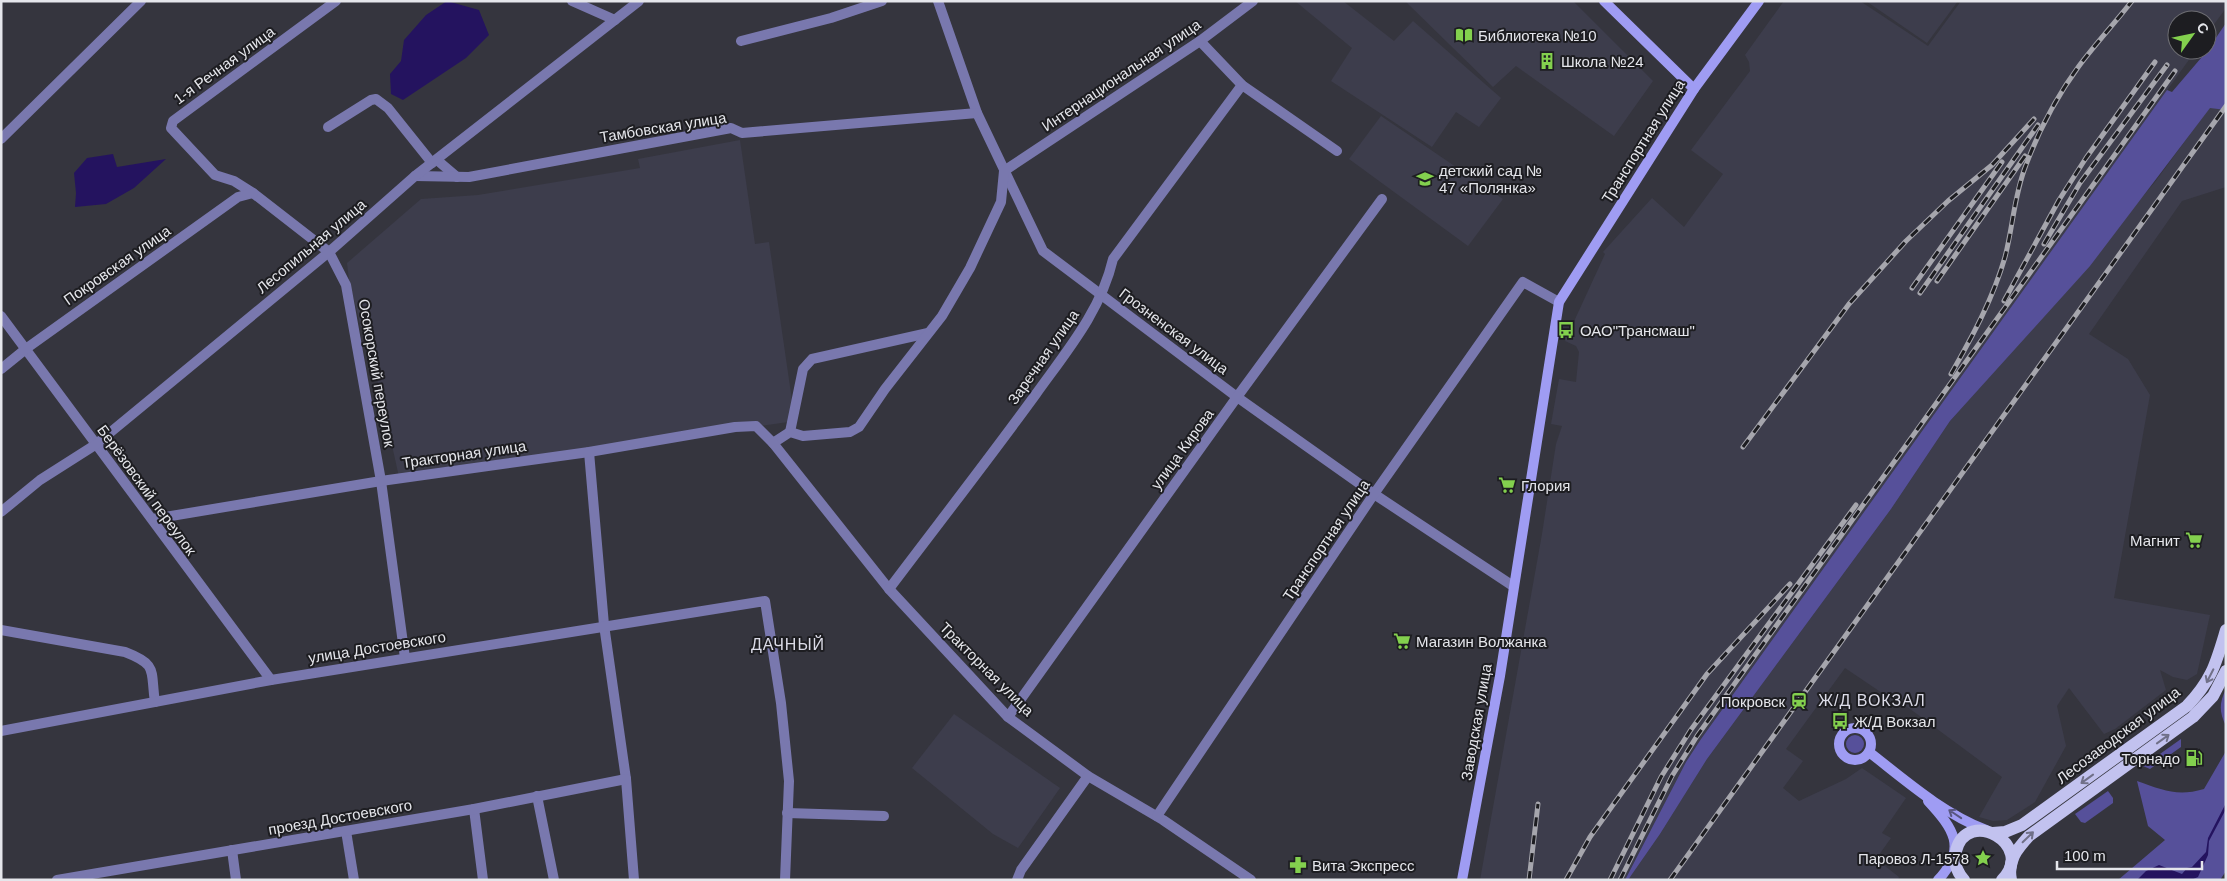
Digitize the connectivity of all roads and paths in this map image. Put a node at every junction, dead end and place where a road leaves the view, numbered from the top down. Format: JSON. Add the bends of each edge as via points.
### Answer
{"nodes":[{"id":1,"x":141,"y":1,"type":"edge"},
{"id":2,"x":336,"y":1,"type":"edge"},
{"id":3,"x":572,"y":1,"type":"edge"},
{"id":4,"x":639,"y":1,"type":"edge"},
{"id":5,"x":882,"y":1,"type":"edge"},
{"id":6,"x":938,"y":1,"type":"edge"},
{"id":7,"x":1253,"y":1,"type":"edge"},
{"id":8,"x":1604,"y":1,"type":"edge"},
{"id":9,"x":1760,"y":1,"type":"edge"},
{"id":10,"x":615,"y":20,"type":"junction"},
{"id":11,"x":741,"y":41,"type":"dead end"},
{"id":12,"x":1200,"y":41,"type":"junction"},
{"id":13,"x":1242,"y":85,"type":"junction"},
{"id":14,"x":1694,"y":89,"type":"junction"},
{"id":15,"x":977,"y":113,"type":"junction"},
{"id":16,"x":328,"y":127,"type":"dead end"},
{"id":17,"x":1,"y":139,"type":"edge"},
{"id":18,"x":1337,"y":151,"type":"dead end"},
{"id":19,"x":434,"y":161,"type":"junction"},
{"id":20,"x":1004,"y":171,"type":"junction"},
{"id":21,"x":415,"y":176,"type":"junction"},
{"id":22,"x":457,"y":177,"type":"junction"},
{"id":23,"x":253,"y":193,"type":"junction"},
{"id":24,"x":1382,"y":199,"type":"dead end"},
{"id":25,"x":329,"y":252,"type":"junction"},
{"id":26,"x":1100,"y":295,"type":"junction"},
{"id":27,"x":1559,"y":302,"type":"junction"},
{"id":28,"x":1,"y":316,"type":"edge"},
{"id":29,"x":928,"y":333,"type":"junction"},
{"id":30,"x":27,"y":348,"type":"junction"},
{"id":31,"x":1,"y":369,"type":"edge"},
{"id":32,"x":1237,"y":397,"type":"junction"},
{"id":33,"x":790,"y":432,"type":"junction"},
{"id":34,"x":773,"y":443,"type":"junction"},
{"id":35,"x":95,"y":445,"type":"junction"},
{"id":36,"x":589,"y":452,"type":"junction"},
{"id":37,"x":381,"y":480,"type":"junction"},
{"id":38,"x":1374,"y":494,"type":"junction"},
{"id":39,"x":1,"y":512,"type":"edge"},
{"id":40,"x":153,"y":519,"type":"junction"},
{"id":41,"x":1513,"y":586,"type":"junction"},
{"id":42,"x":889,"y":589,"type":"junction"},
{"id":43,"x":604,"y":625,"type":"junction"},
{"id":44,"x":1,"y":630,"type":"edge"},
{"id":45,"x":2226,"y":630,"type":"edge"},
{"id":46,"x":405,"y":658,"type":"junction"},
{"id":47,"x":2226,"y":671,"type":"edge"},
{"id":48,"x":271,"y":680,"type":"junction"},
{"id":49,"x":155,"y":702,"type":"junction"},
{"id":50,"x":1008,"y":717,"type":"junction"},
{"id":51,"x":1,"y":731,"type":"edge"},
{"id":52,"x":1869,"y":752,"type":"dead end"},
{"id":53,"x":1088,"y":776,"type":"junction"},
{"id":54,"x":626,"y":779,"type":"junction"},
{"id":55,"x":1919,"y":791,"type":"junction"},
{"id":56,"x":537,"y":796,"type":"junction"},
{"id":57,"x":474,"y":808,"type":"junction"},
{"id":58,"x":787,"y":813,"type":"junction"},
{"id":59,"x":884,"y":816,"type":"dead end"},
{"id":60,"x":1157,"y":816,"type":"junction"},
{"id":61,"x":346,"y":831,"type":"junction"},
{"id":62,"x":1993,"y":832,"type":"junction"},
{"id":63,"x":232,"y":850,"type":"junction"},
{"id":64,"x":1955,"y":857,"type":"junction"},
{"id":65,"x":2011,"y":862,"type":"junction"},
{"id":66,"x":113,"y":875,"type":"edge"},
{"id":67,"x":58,"y":880,"type":"edge"},
{"id":68,"x":236,"y":880,"type":"edge"},
{"id":69,"x":354,"y":880,"type":"edge"},
{"id":70,"x":483,"y":880,"type":"edge"},
{"id":71,"x":554,"y":880,"type":"edge"},
{"id":72,"x":634,"y":880,"type":"edge"},
{"id":73,"x":784,"y":880,"type":"edge"},
{"id":74,"x":1017,"y":880,"type":"edge"},
{"id":75,"x":1251,"y":880,"type":"edge"},
{"id":76,"x":1462,"y":880,"type":"edge"},
{"id":77,"x":1938,"y":880,"type":"edge"},
{"id":78,"x":1964,"y":880,"type":"edge"},
{"id":79,"x":2002,"y":880,"type":"edge"},
{"id":80,"x":2011,"y":880,"type":"edge"}],
"edges":[{"from":1,"to":17,"type":"street"},
{"from":2,"to":23,"type":"street","name":"1-я Речная улица","via":[[173,121],[171,128],[215,175],[234,181]]},
{"from":3,"to":10,"type":"street"},
{"from":4,"to":10,"type":"street","name":"Лесопильная улица"},
{"from":5,"to":11,"type":"street"},
{"from":6,"to":15,"type":"street","name":"Грозненская улица"},
{"from":7,"to":12,"type":"street","name":"Интернациональная улица"},
{"from":8,"to":14,"type":"street"},
{"from":9,"to":14,"type":"street","name":"Транспортная улица"},
{"from":10,"to":19,"type":"street","name":"Лесопильная улица"},
{"from":12,"to":13,"type":"street"},
{"from":12,"to":20,"type":"street","name":"Интернациональная улица"},
{"from":13,"to":18,"type":"street"},
{"from":13,"to":26,"type":"street","name":"Заречная улица","via":[[1113,260]]},
{"from":14,"to":27,"type":"street","name":"Транспортная улица"},
{"from":15,"to":20,"type":"street","name":"Грозненская улица"},
{"from":15,"to":22,"type":"street","name":"Тамбовская улица","via":[[742,133],[730,128]]},
{"from":16,"to":19,"type":"street","via":[[376,99],[388,108]]},
{"from":19,"to":21,"type":"street","name":"Лесопильная улица"},
{"from":19,"to":22,"type":"street"},
{"from":20,"to":26,"type":"street","name":"Грозненская улица","via":[[1043,251]]},
{"from":20,"to":29,"type":"street","via":[[1001,202],[986,235],[942,316]]},
{"from":21,"to":22,"type":"street","name":"Тамбовская улица"},
{"from":21,"to":25,"type":"street","name":"Лесопильная улица"},
{"from":23,"to":25,"type":"street","name":"Осокорский переулок"},
{"from":23,"to":30,"type":"street","name":"Покровская улица","via":[[238,197]]},
{"from":24,"to":32,"type":"street","name":"улица Кирова"},
{"from":25,"to":35,"type":"street","name":"Лесопильная улица"},
{"from":25,"to":37,"type":"street","name":"Осокорский переулок","via":[[346,285]]},
{"from":26,"to":32,"type":"street","name":"Грозненская улица"},
{"from":26,"to":42,"type":"street","name":"Заречная улица","via":[[1089,320],[1012,428]]},
{"from":27,"to":38,"type":"street","name":"Транспортная улица","via":[[1523,282]]},
{"from":27,"to":41,"type":"street","name":"Заводская улица"},
{"from":28,"to":30,"type":"street","name":"Берёзовский переулок"},
{"from":29,"to":33,"type":"street","via":[[859,427],[850,432],[803,436]]},
{"from":29,"to":33,"type":"street","via":[[812,359],[803,369]]},
{"from":30,"to":31,"type":"street","name":"Покровская улица"},
{"from":30,"to":35,"type":"street","name":"Берёзовский переулок"},
{"from":32,"to":38,"type":"street","name":"Грозненская улица"},
{"from":32,"to":50,"type":"street","name":"улица Кирова"},
{"from":33,"to":34,"type":"street"},
{"from":34,"to":36,"type":"street","name":"Тракторная улица","via":[[756,426],[735,427]]},
{"from":34,"to":42,"type":"street","name":"Тракторная улица"},
{"from":35,"to":39,"type":"street","name":"Лесопильная улица","via":[[40,480]]},
{"from":35,"to":40,"type":"street","name":"Берёзовский переулок"},
{"from":36,"to":37,"type":"street","name":"Тракторная улица"},
{"from":36,"to":43,"type":"street"},
{"from":37,"to":40,"type":"street","name":"Тракторная улица"},
{"from":37,"to":46,"type":"street","name":"Осокорский переулок"},
{"from":38,"to":41,"type":"street","name":"Грозненская улица"},
{"from":38,"to":60,"type":"street","name":"Транспортная улица"},
{"from":40,"to":48,"type":"street","name":"Берёзовский переулок","via":[[152,522]]},
{"from":41,"to":76,"type":"street","name":"Заводская улица","via":[[1500,676]]},
{"from":42,"to":50,"type":"street","name":"Тракторная улица"},
{"from":43,"to":46,"type":"street","name":"улица Достоевского"},
{"from":43,"to":54,"type":"street"},
{"from":43,"to":58,"type":"street","name":"улица Достоевского","via":[[765,601],[781,703],[789,781]]},
{"from":44,"to":49,"type":"street","via":[[125,652],[140,658],[150,666]]},
{"from":45,"to":62,"type":"main road","name":"Лесозаводская улица","one_way":true,"via":[[2212,673],[2204,688],[2187,706],[2022,825],[2005,832]]},
{"from":46,"to":48,"type":"street","name":"улица Достоевского"},
{"from":65,"to":47,"type":"main road","name":"Лесозаводская улица","one_way":true,"via":[[2029,836],[2193,717],[2213,696]]},
{"from":48,"to":49,"type":"street","name":"улица Достоевского"},
{"from":49,"to":51,"type":"street","name":"улица Достоевского"},
{"from":50,"to":53,"type":"street","name":"Тракторная улица"},
{"from":52,"to":55,"type":"street"},
{"from":53,"to":60,"type":"street","name":"Тракторная улица"},
{"from":53,"to":74,"type":"street"},
{"from":54,"to":56,"type":"street","name":"проезд Достоевского"},
{"from":54,"to":72,"type":"street"},
{"from":62,"to":55,"type":"street","one_way":true,"via":[[1969,823]]},
{"from":55,"to":64,"type":"street","via":[[1952,832]]},
{"from":56,"to":57,"type":"street","name":"проезд Достоевского"},
{"from":56,"to":71,"type":"street"},
{"from":57,"to":61,"type":"street","name":"проезд Достоевского"},
{"from":57,"to":70,"type":"street"},
{"from":58,"to":59,"type":"street"},
{"from":58,"to":73,"type":"street"},
{"from":60,"to":75,"type":"street","name":"Тракторная улица"},
{"from":61,"to":63,"type":"street","name":"проезд Достоевского"},
{"from":61,"to":69,"type":"street"},
{"from":62,"to":64,"type":"main road","name":"Лесозаводская улица","via":[[1977,831],[1966,836],[1960,842]]},
{"from":62,"to":65,"type":"main road","via":[[2007,844]]},
{"from":63,"to":66,"type":"street","name":"проезд Достоевского"},
{"from":63,"to":68,"type":"street"},
{"from":64,"to":77,"type":"street"},
{"from":64,"to":78,"type":"main road","via":[[1956,867]]},
{"from":65,"to":79,"type":"main road","name":"Лесозаводская улица"},
{"from":65,"to":80,"type":"main road"},
{"from":66,"to":67,"type":"street","name":"проезд Достоевского"}]}
